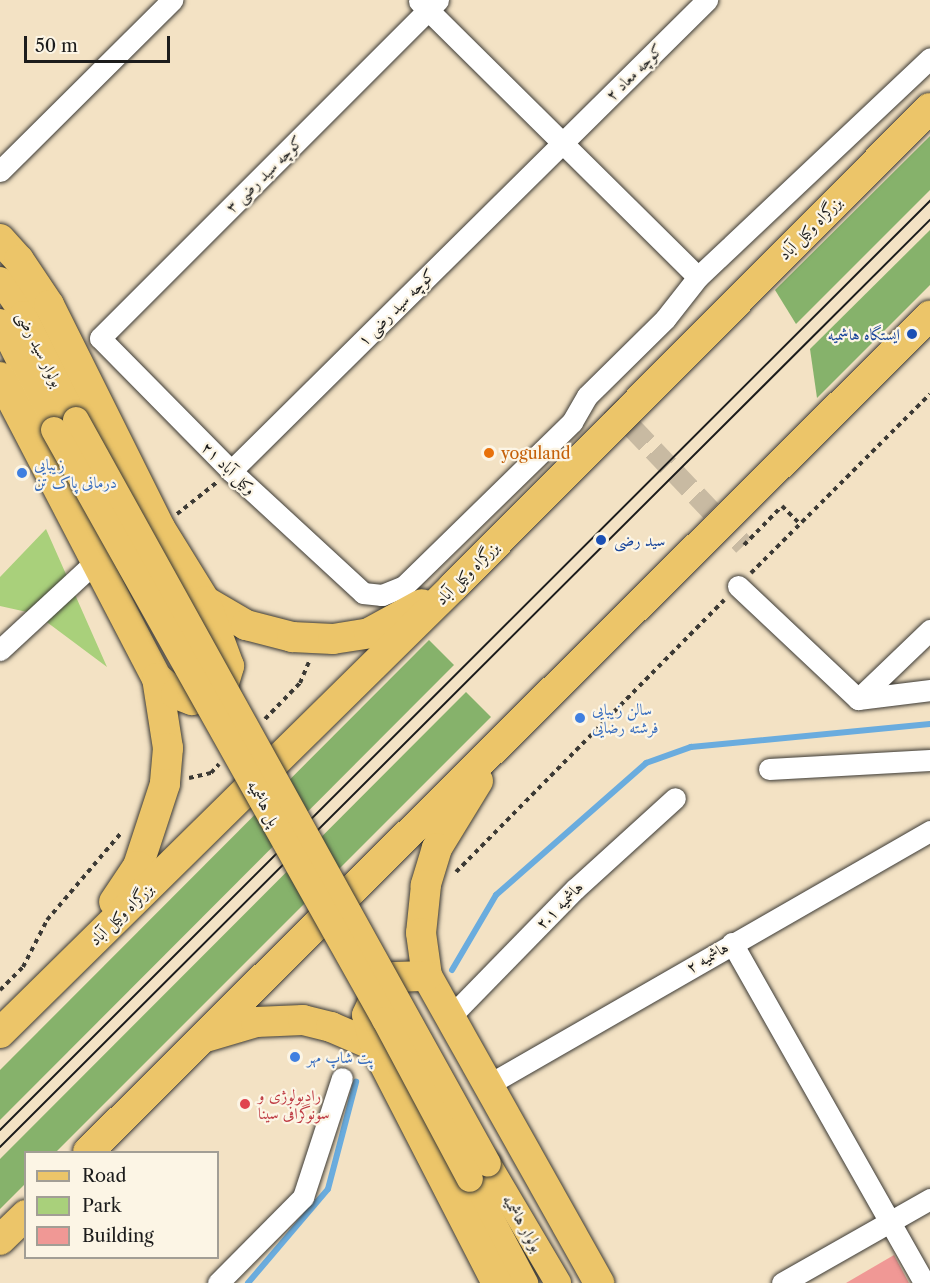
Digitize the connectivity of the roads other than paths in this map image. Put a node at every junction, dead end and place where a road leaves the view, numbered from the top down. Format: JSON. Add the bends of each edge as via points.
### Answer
{"nodes":[{"id":1,"x":172,"y":0,"type":"edge"},
{"id":2,"x":707,"y":0,"type":"edge"},
{"id":3,"x":428,"y":3,"type":"edge"},
{"id":4,"x":930,"y":58,"type":"edge"},
{"id":5,"x":930,"y":108,"type":"edge"},
{"id":6,"x":561,"y":144,"type":"junction"},
{"id":7,"x":0,"y":171,"type":"edge"},
{"id":8,"x":0,"y":239,"type":"edge"},
{"id":9,"x":698,"y":277,"type":"junction"},
{"id":10,"x":0,"y":280,"type":"edge"},
{"id":11,"x":930,"y":316,"type":"edge"},
{"id":12,"x":0,"y":322,"type":"edge"},
{"id":13,"x":100,"y":338,"type":"joint"},
{"id":14,"x":0,"y":377,"type":"edge"},
{"id":15,"x":65,"y":425,"type":"junction"},
{"id":16,"x":231,"y":471,"type":"junction"},
{"id":17,"x":95,"y":562,"type":"junction"},
{"id":18,"x":738,"y":586,"type":"road end"},
{"id":19,"x":453,"y":587,"type":"junction"},
{"id":20,"x":205,"y":601,"type":"junction"},
{"id":21,"x":930,"y":630,"type":"edge"},
{"id":22,"x":2,"y":645,"type":"edge"},
{"id":23,"x":157,"y":678,"type":"junction"},
{"id":24,"x":930,"y":690,"type":"edge"},
{"id":25,"x":858,"y":699,"type":"junction"},
{"id":26,"x":501,"y":742,"type":"junction"},
{"id":27,"x":930,"y":760,"type":"edge"},
{"id":28,"x":769,"y":769,"type":"dead end"},
{"id":29,"x":675,"y":798,"type":"dead end"},
{"id":30,"x":930,"y":831,"type":"edge"},
{"id":31,"x":732,"y":943,"type":"junction"},
{"id":32,"x":82,"y":952,"type":"junction"},
{"id":33,"x":427,"y":976,"type":"junction"},
{"id":34,"x":0,"y":1007,"type":"edge"},
{"id":35,"x":449,"y":1018,"type":"junction"},
{"id":36,"x":0,"y":1033,"type":"edge"},
{"id":37,"x":203,"y":1038,"type":"junction"},
{"id":38,"x":375,"y":1046,"type":"junction"},
{"id":39,"x":342,"y":1078,"type":"dead end"},
{"id":40,"x":486,"y":1086,"type":"junction"},
{"id":41,"x":89,"y":1151,"type":"edge"},
{"id":42,"x":479,"y":1171,"type":"junction"},
{"id":43,"x":930,"y":1199,"type":"edge"},
{"id":44,"x":24,"y":1217,"type":"edge"},
{"id":45,"x":890,"y":1222,"type":"junction"},
{"id":46,"x":0,"y":1240,"type":"edge"},
{"id":47,"x":218,"y":1283,"type":"edge"},
{"id":48,"x":497,"y":1283,"type":"edge"},
{"id":49,"x":525,"y":1283,"type":"edge"},
{"id":50,"x":558,"y":1283,"type":"edge"},
{"id":51,"x":599,"y":1283,"type":"edge"},
{"id":52,"x":782,"y":1283,"type":"edge"},
{"id":53,"x":924,"y":1283,"type":"edge"}],
"edges":[{"from":1,"to":7,"type":"street"},
{"from":2,"to":6,"type":"street","name":"کوچه معاد ۲"},
{"from":3,"to":6,"type":"street"},
{"from":3,"to":13,"type":"street","name":"کوچه سید رضی ۳"},
{"from":4,"to":9,"type":"street"},
{"from":5,"to":19,"type":"highway","name":"بزرگراه وکیل آباد"},
{"from":6,"to":9,"type":"street"},
{"from":6,"to":16,"type":"street","name":"کوچه سید رضی ۱"},
{"from":8,"to":20,"type":"highway","via":[[49,305],[160,528]]},
{"from":9,"to":16,"type":"street","name":"۲۱ وکیل آباد","via":[[665,319],[587,396],[572,422],[404,586],[382,595],[363,593]]},
{"from":10,"to":15,"type":"main road","name":"بولوار سید رضی","via":[[23,314]]},
{"from":11,"to":26,"type":"highway"},
{"from":12,"to":15,"type":"main road","name":"بولوار سید رضی"},
{"from":13,"to":16,"type":"street","name":"۲۱ وکیل آباد"},
{"from":14,"to":17,"type":"highway"},
{"from":15,"to":42,"type":"main road","name":"پل هاشمیه","bridge":true},
{"from":17,"to":22,"type":"street"},
{"from":17,"to":23,"type":"highway"},
{"from":18,"to":25,"type":"street"},
{"from":19,"to":20,"type":"highway","via":[[369,633],[333,639],[292,637],[246,625]]},
{"from":19,"to":32,"type":"highway","name":"بزرگراه وکیل آباد"},
{"from":20,"to":23,"type":"highway","via":[[229,666],[223,686],[212,695],[192,699],[176,694]]},
{"from":21,"to":25,"type":"street"},
{"from":23,"to":32,"type":"highway","via":[[168,748],[165,784],[138,866]]},
{"from":24,"to":25,"type":"street"},
{"from":26,"to":33,"type":"highway","via":[[437,848],[426,885],[421,933]]},
{"from":26,"to":37,"type":"highway"},
{"from":27,"to":28,"type":"street"},
{"from":29,"to":35,"type":"street","name":"هاشمیه ۲.۱","via":[[575,888]]},
{"from":30,"to":31,"type":"street","name":"هاشمیه ۲"},
{"from":31,"to":40,"type":"street","name":"هاشمیه ۲"},
{"from":31,"to":45,"type":"street"},
{"from":32,"to":34,"type":"highway"},
{"from":32,"to":36,"type":"highway","name":"بزرگراه وکیل آباد"},
{"from":33,"to":35,"type":"highway"},
{"from":33,"to":38,"type":"highway","via":[[411,973],[381,985],[367,1015]]},
{"from":35,"to":40,"type":"highway"},
{"from":37,"to":38,"type":"highway","via":[[256,1023],[303,1020]]},
{"from":37,"to":41,"type":"highway"},
{"from":38,"to":48,"type":"highway"},
{"from":39,"to":47,"type":"street","via":[[303,1197]]},
{"from":40,"to":51,"type":"highway"},
{"from":42,"to":49,"type":"main road","name":"بولوار هاشمیه"},
{"from":42,"to":50,"type":"main road","name":"بولوار هاشمیه"},
{"from":43,"to":45,"type":"street"},
{"from":44,"to":46,"type":"highway"},
{"from":45,"to":52,"type":"street"},
{"from":45,"to":53,"type":"street"}]}
